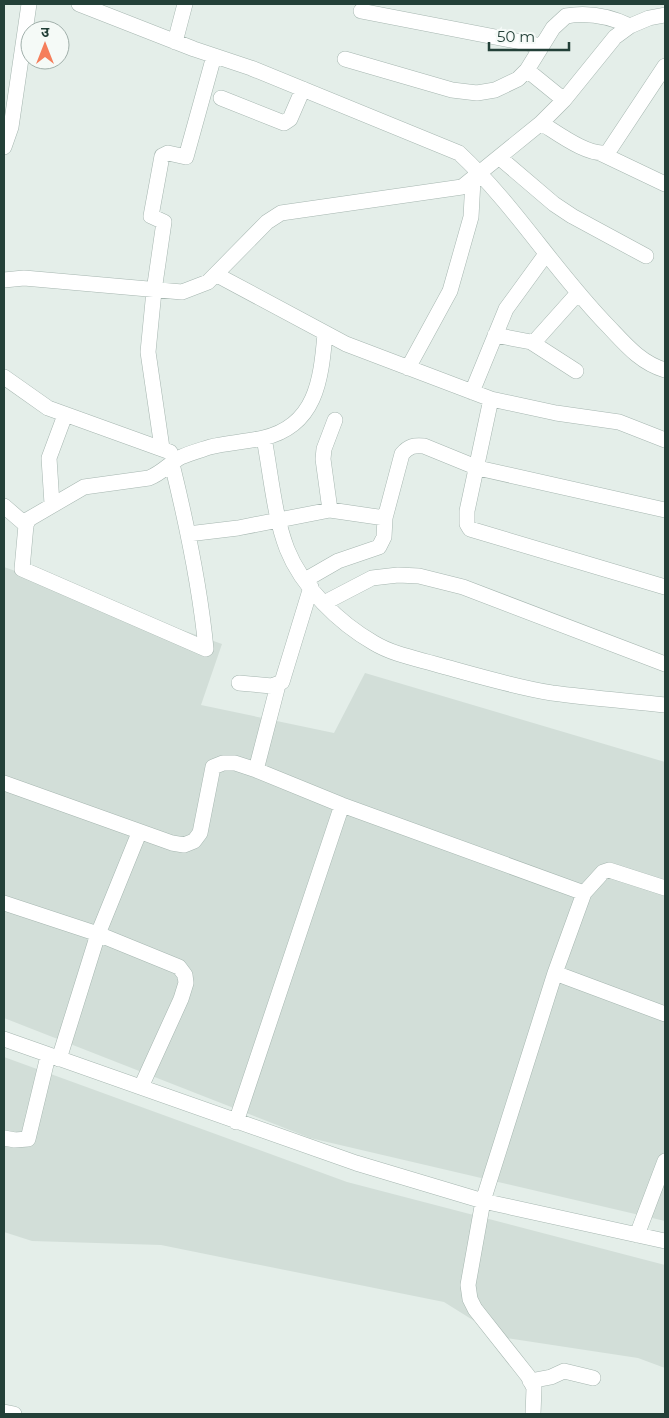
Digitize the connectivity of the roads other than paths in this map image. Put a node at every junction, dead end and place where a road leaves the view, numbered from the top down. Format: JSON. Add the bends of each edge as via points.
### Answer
{"nodes":[{"id":1,"x":28,"y":4,"type":"edge"},
{"id":2,"x":79,"y":4,"type":"edge"},
{"id":3,"x":185,"y":4,"type":"edge"},
{"id":4,"x":598,"y":9,"type":"edge"},
{"id":5,"x":649,"y":11,"type":"edge"},
{"id":6,"x":361,"y":12,"type":"dead end"},
{"id":7,"x":665,"y":15,"type":"edge"},
{"id":8,"x":630,"y":26,"type":"junction"},
{"id":9,"x":175,"y":42,"type":"junction"},
{"id":10,"x":542,"y":46,"type":"junction"},
{"id":11,"x":214,"y":56,"type":"junction"},
{"id":12,"x":345,"y":59,"type":"dead end"},
{"id":13,"x":665,"y":66,"type":"edge"},
{"id":14,"x":527,"y":70,"type":"junction"},
{"id":15,"x":303,"y":89,"type":"junction"},
{"id":16,"x":221,"y":98,"type":"dead end"},
{"id":17,"x":564,"y":100,"type":"junction"},
{"id":18,"x":541,"y":123,"type":"junction"},
{"id":19,"x":4,"y":148,"type":"edge"},
{"id":20,"x":602,"y":154,"type":"junction"},
{"id":21,"x":500,"y":158,"type":"junction"},
{"id":22,"x":477,"y":176,"type":"junction"},
{"id":23,"x":665,"y":184,"type":"edge"},
{"id":24,"x":546,"y":254,"type":"junction"},
{"id":25,"x":646,"y":256,"type":"dead end"},
{"id":26,"x":217,"y":275,"type":"junction"},
{"id":27,"x":4,"y":280,"type":"edge"},
{"id":28,"x":154,"y":290,"type":"junction"},
{"id":29,"x":578,"y":293,"type":"junction"},
{"id":30,"x":325,"y":334,"type":"junction"},
{"id":31,"x":495,"y":335,"type":"junction"},
{"id":32,"x":531,"y":342,"type":"junction"},
{"id":33,"x":408,"y":368,"type":"junction"},
{"id":34,"x":665,"y":370,"type":"edge"},
{"id":35,"x":576,"y":371,"type":"dead end"},
{"id":36,"x":4,"y":377,"type":"edge"},
{"id":37,"x":472,"y":392,"type":"junction"},
{"id":38,"x":491,"y":399,"type":"junction"},
{"id":39,"x":65,"y":415,"type":"junction"},
{"id":40,"x":335,"y":420,"type":"dead end"},
{"id":41,"x":264,"y":438,"type":"junction"},
{"id":42,"x":665,"y":440,"type":"edge"},
{"id":43,"x":162,"y":448,"type":"junction"},
{"id":44,"x":176,"y":460,"type":"junction"},
{"id":45,"x":478,"y":468,"type":"junction"},
{"id":46,"x":52,"y":504,"type":"junction"},
{"id":47,"x":4,"y":506,"type":"edge"},
{"id":48,"x":330,"y":510,"type":"junction"},
{"id":49,"x":665,"y":510,"type":"edge"},
{"id":50,"x":386,"y":518,"type":"junction"},
{"id":51,"x":279,"y":521,"type":"junction"},
{"id":52,"x":26,"y":525,"type":"junction"},
{"id":53,"x":188,"y":534,"type":"junction"},
{"id":54,"x":308,"y":583,"type":"junction"},
{"id":55,"x":665,"y":587,"type":"edge"},
{"id":56,"x":324,"y":603,"type":"junction"},
{"id":57,"x":665,"y":664,"type":"edge"},
{"id":58,"x":239,"y":683,"type":"dead end"},
{"id":59,"x":278,"y":685,"type":"junction"},
{"id":60,"x":665,"y":705,"type":"edge"},
{"id":61,"x":256,"y":770,"type":"junction"},
{"id":62,"x":4,"y":783,"type":"edge"},
{"id":63,"x":342,"y":805,"type":"junction"},
{"id":64,"x":139,"y":833,"type":"junction"},
{"id":65,"x":665,"y":888,"type":"edge"},
{"id":66,"x":584,"y":893,"type":"junction"},
{"id":67,"x":4,"y":903,"type":"edge"},
{"id":68,"x":98,"y":934,"type":"junction"},
{"id":69,"x":555,"y":973,"type":"junction"},
{"id":70,"x":665,"y":1014,"type":"edge"},
{"id":71,"x":4,"y":1039,"type":"edge"},
{"id":72,"x":54,"y":1058,"type":"junction"},
{"id":73,"x":141,"y":1088,"type":"junction"},
{"id":74,"x":236,"y":1122,"type":"junction"},
{"id":75,"x":4,"y":1138,"type":"edge"},
{"id":76,"x":665,"y":1161,"type":"edge"},
{"id":77,"x":483,"y":1201,"type":"junction"},
{"id":78,"x":637,"y":1234,"type":"junction"},
{"id":79,"x":665,"y":1241,"type":"edge"},
{"id":80,"x":594,"y":1378,"type":"dead end"},
{"id":81,"x":530,"y":1381,"type":"junction"},
{"id":82,"x":4,"y":1412,"type":"edge"},
{"id":83,"x":14,"y":1414,"type":"edge"},
{"id":84,"x":533,"y":1414,"type":"edge"}],
"edges":[{"from":1,"to":19,"type":"street","via":[[11,127]]},
{"from":2,"to":9,"type":"street"},
{"from":3,"to":9,"type":"street"},
{"from":4,"to":8,"type":"street"},
{"from":4,"to":10,"type":"street","via":[[566,16],[553,28]]},
{"from":5,"to":7,"type":"street"},
{"from":5,"to":8,"type":"street"},
{"from":6,"to":10,"type":"street"},
{"from":8,"to":17,"type":"street","via":[[615,38]]},
{"from":9,"to":11,"type":"street"},
{"from":10,"to":14,"type":"street"},
{"from":11,"to":15,"type":"street"},
{"from":11,"to":28,"type":"street","via":[[186,157],[168,153],[162,156],[151,216],[164,222]]},
{"from":12,"to":14,"type":"street","via":[[452,90],[477,94],[518,79]]},
{"from":13,"to":20,"type":"street","via":[[626,128],[608,152]]},
{"from":14,"to":17,"type":"street"},
{"from":15,"to":16,"type":"street","via":[[290,119],[284,122]]},
{"from":15,"to":22,"type":"street","via":[[459,153]]},
{"from":17,"to":18,"type":"street"},
{"from":18,"to":20,"type":"street","via":[[585,149]]},
{"from":18,"to":21,"type":"street"},
{"from":20,"to":23,"type":"street"},
{"from":21,"to":22,"type":"street"},
{"from":21,"to":25,"type":"street","via":[[554,204]]},
{"from":22,"to":24,"type":"street"},
{"from":22,"to":26,"type":"street","via":[[462,187],[281,213],[267,222]]},
{"from":22,"to":33,"type":"street","via":[[471,217],[450,291]]},
{"from":24,"to":29,"type":"street"},
{"from":24,"to":31,"type":"street","via":[[513,298]]},
{"from":26,"to":28,"type":"street","via":[[198,288],[182,292]]},
{"from":26,"to":30,"type":"street"},
{"from":27,"to":28,"type":"street","via":[[24,278]]},
{"from":28,"to":43,"type":"street","via":[[148,352]]},
{"from":29,"to":32,"type":"street","via":[[540,337]]},
{"from":29,"to":34,"type":"street","via":[[636,356]]},
{"from":30,"to":33,"type":"street"},
{"from":30,"to":41,"type":"street","via":[[320,383],[306,411],[293,425]]},
{"from":31,"to":32,"type":"street"},
{"from":31,"to":37,"type":"street"},
{"from":32,"to":35,"type":"street"},
{"from":33,"to":37,"type":"street"},
{"from":36,"to":39,"type":"street","via":[[33,399]]},
{"from":37,"to":38,"type":"street"},
{"from":38,"to":42,"type":"street","via":[[619,422]]},
{"from":38,"to":45,"type":"street"},
{"from":39,"to":43,"type":"street"},
{"from":39,"to":46,"type":"street","via":[[49,458]]},
{"from":40,"to":48,"type":"street","via":[[323,459]]},
{"from":41,"to":44,"type":"street","via":[[211,447]]},
{"from":41,"to":51,"type":"street"},
{"from":43,"to":44,"type":"street"},
{"from":44,"to":46,"type":"street","via":[[150,478],[84,487]]},
{"from":44,"to":53,"type":"street"},
{"from":45,"to":49,"type":"street"},
{"from":45,"to":50,"type":"street","via":[[424,446],[408,448],[402,454]]},
{"from":45,"to":55,"type":"street","via":[[467,511],[470,529]]},
{"from":46,"to":52,"type":"street","via":[[29,519]]},
{"from":47,"to":52,"type":"street"},
{"from":48,"to":50,"type":"street"},
{"from":48,"to":51,"type":"street"},
{"from":50,"to":54,"type":"street","via":[[384,537],[379,547],[338,560]]},
{"from":51,"to":53,"type":"street"},
{"from":51,"to":54,"type":"street","via":[[287,549]]},
{"from":52,"to":53,"type":"street","via":[[22,569],[206,649],[203,611]]},
{"from":54,"to":56,"type":"street"},
{"from":54,"to":59,"type":"street","via":[[282,682]]},
{"from":56,"to":57,"type":"street","via":[[372,578],[419,576],[463,587]]},
{"from":56,"to":60,"type":"street","via":[[375,644],[401,654],[552,693]]},
{"from":58,"to":59,"type":"street"},
{"from":59,"to":61,"type":"street"},
{"from":61,"to":63,"type":"street"},
{"from":61,"to":64,"type":"street","via":[[235,763],[213,767],[200,833],[194,841],[184,845],[172,844]]},
{"from":62,"to":64,"type":"street"},
{"from":63,"to":66,"type":"street"},
{"from":63,"to":74,"type":"street"},
{"from":64,"to":68,"type":"street"},
{"from":65,"to":66,"type":"street","via":[[609,870],[603,872]]},
{"from":66,"to":69,"type":"street"},
{"from":67,"to":68,"type":"street"},
{"from":68,"to":72,"type":"street"},
{"from":68,"to":73,"type":"street","via":[[179,967],[185,975],[181,999]]},
{"from":69,"to":70,"type":"street"},
{"from":69,"to":77,"type":"street"},
{"from":71,"to":72,"type":"street"},
{"from":72,"to":73,"type":"street"},
{"from":72,"to":75,"type":"street","via":[[28,1139]]},
{"from":73,"to":74,"type":"street"},
{"from":74,"to":77,"type":"street"},
{"from":76,"to":78,"type":"street"},
{"from":77,"to":78,"type":"street"},
{"from":77,"to":81,"type":"street","via":[[468,1285],[470,1299]]},
{"from":78,"to":79,"type":"street"},
{"from":80,"to":81,"type":"street","via":[[564,1371]]},
{"from":81,"to":84,"type":"street","via":[[534,1388]]},
{"from":82,"to":83,"type":"street"}]}
